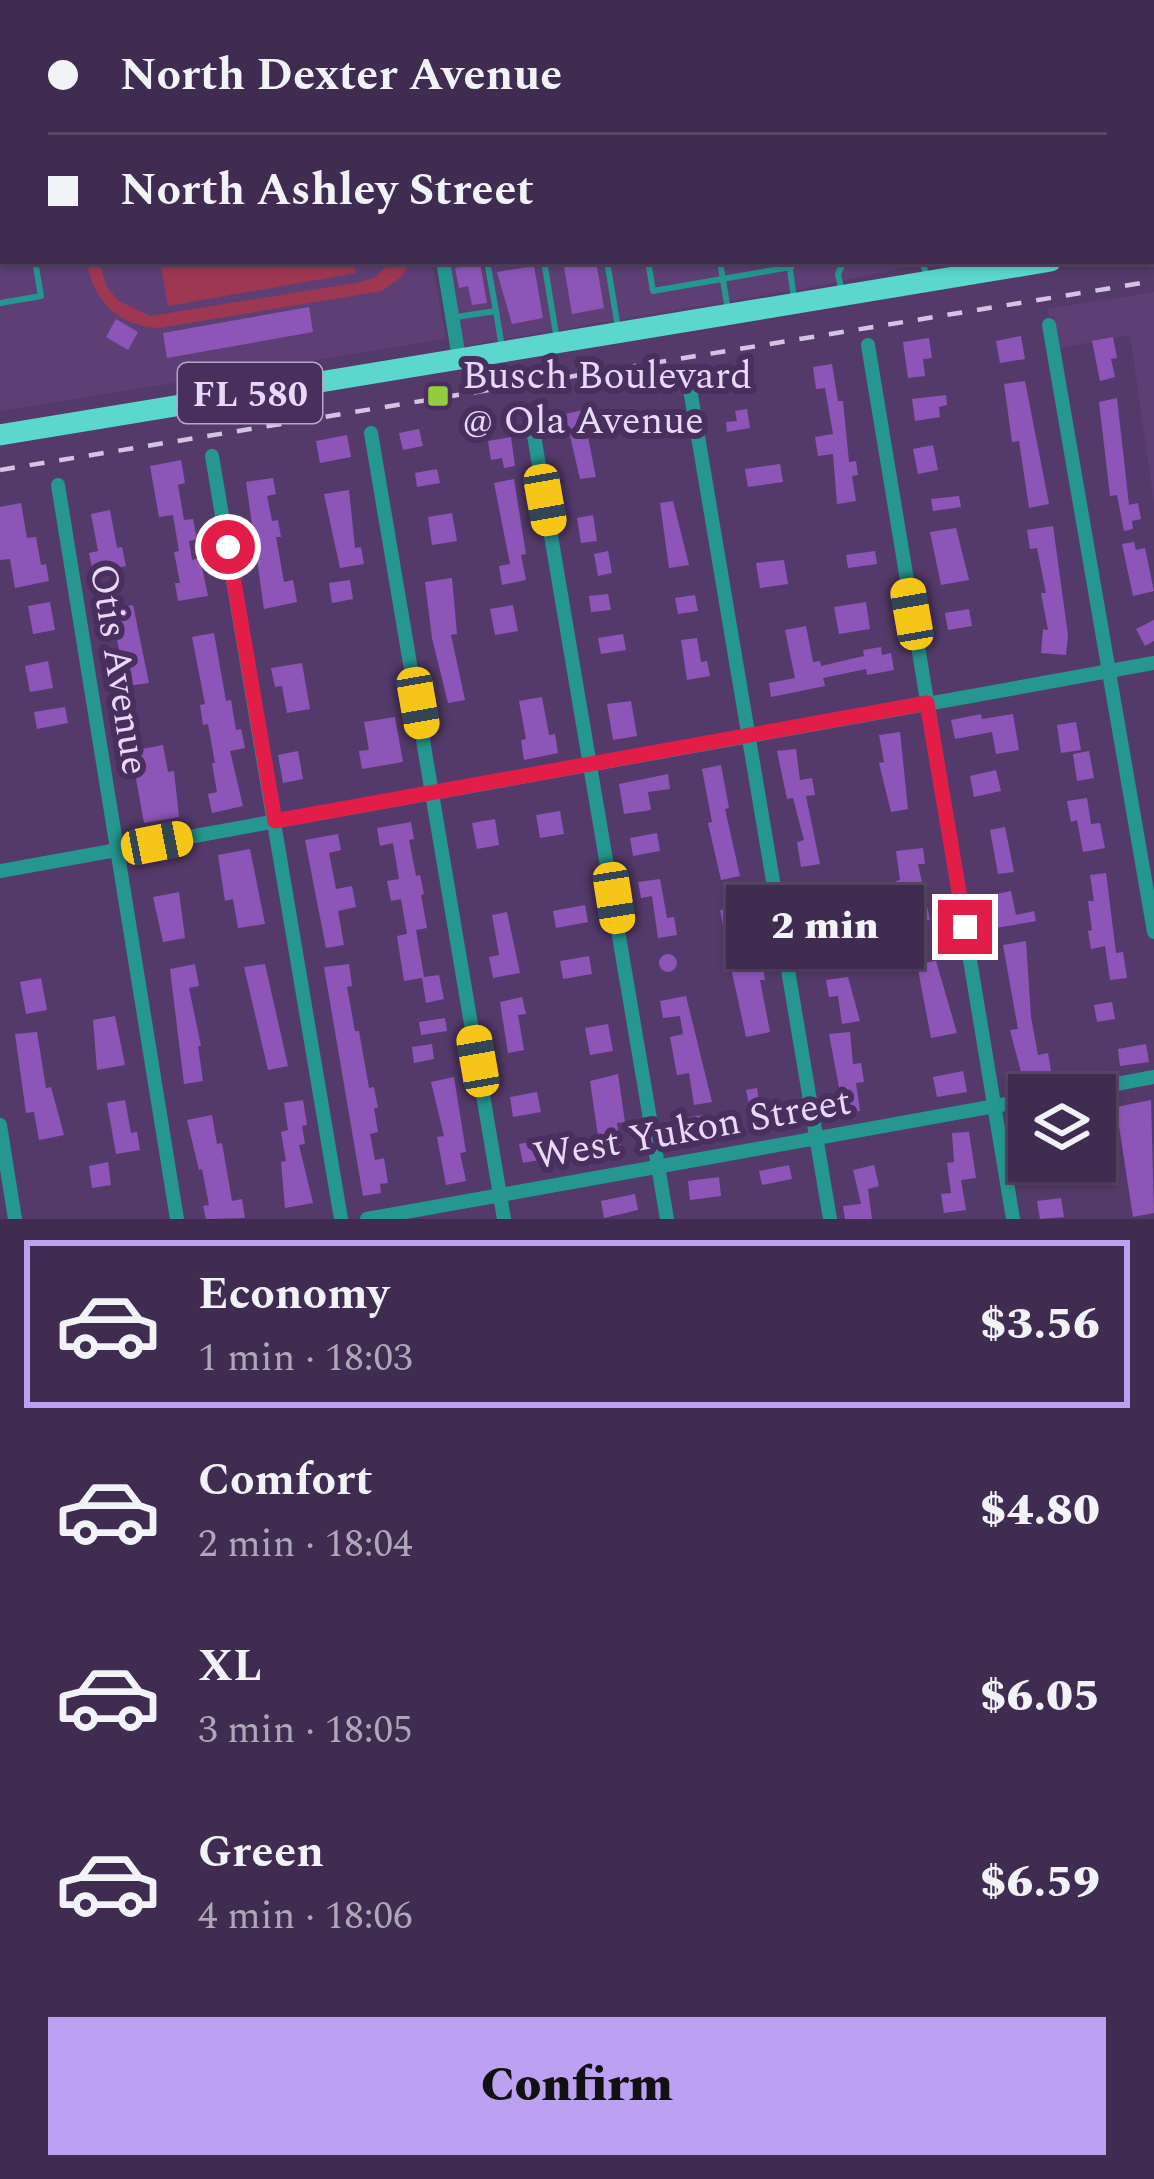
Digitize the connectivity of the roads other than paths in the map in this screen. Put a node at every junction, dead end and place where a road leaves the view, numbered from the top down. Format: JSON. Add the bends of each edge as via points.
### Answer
{"nodes":[{"id":1,"x":36,"y":264,"type":"edge"},
{"id":2,"x":444,"y":264,"type":"edge"},
{"id":3,"x":488,"y":264,"type":"edge"},
{"id":4,"x":544,"y":264,"type":"edge"},
{"id":5,"x":608,"y":264,"type":"edge"},
{"id":6,"x":648,"y":264,"type":"edge"},
{"id":7,"x":720,"y":264,"type":"edge"},
{"id":8,"x":793,"y":264,"type":"edge"},
{"id":9,"x":843,"y":264,"type":"edge"},
{"id":10,"x":1033,"y":264,"type":"edge"},
{"id":11,"x":924,"y":266,"type":"edge"},
{"id":12,"x":723,"y":279,"type":"junction"},
{"id":13,"x":842,"y":292,"type":"junction"},
{"id":14,"x":804,"y":302,"type":"junction"},
{"id":15,"x":0,"y":303,"type":"edge"},
{"id":16,"x":496,"y":311,"type":"junction"},
{"id":17,"x":729,"y":314,"type":"junction"},
{"id":18,"x":453,"y":318,"type":"junction"},
{"id":19,"x":1049,"y":325,"type":"dead end"},
{"id":20,"x":619,"y":332,"type":"junction"},
{"id":21,"x":557,"y":342,"type":"junction"},
{"id":22,"x":868,"y":345,"type":"dead end"},
{"id":23,"x":502,"y":351,"type":"junction"},
{"id":24,"x":459,"y":358,"type":"junction"},
{"id":25,"x":689,"y":383,"type":"dead end"},
{"id":26,"x":530,"y":412,"type":"dead end"},
{"id":27,"x":0,"y":431,"type":"edge"},
{"id":28,"x":371,"y":434,"type":"dead end"},
{"id":29,"x":212,"y":456,"type":"dead end"},
{"id":30,"x":58,"y":485,"type":"dead end"},
{"id":31,"x":1154,"y":663,"type":"edge"},
{"id":32,"x":1109,"y":671,"type":"junction"},
{"id":33,"x":927,"y":703,"type":"junction"},
{"id":34,"x":750,"y":736,"type":"junction"},
{"id":35,"x":592,"y":763,"type":"junction"},
{"id":36,"x":433,"y":793,"type":"junction"},
{"id":37,"x":275,"y":821,"type":"junction"},
{"id":38,"x":117,"y":850,"type":"junction"},
{"id":39,"x":0,"y":871,"type":"edge"},
{"id":40,"x":1154,"y":932,"type":"edge"},
{"id":41,"x":1154,"y":1077,"type":"edge"},
{"id":42,"x":1116,"y":1084,"type":"edge"},
{"id":43,"x":1008,"y":1104,"type":"edge"},
{"id":44,"x":995,"y":1106,"type":"junction"},
{"id":45,"x":0,"y":1125,"type":"edge"},
{"id":46,"x":816,"y":1138,"type":"junction"},
{"id":47,"x":658,"y":1167,"type":"junction"},
{"id":48,"x":500,"y":1195,"type":"junction"},
{"id":49,"x":15,"y":1219,"type":"edge"},
{"id":50,"x":177,"y":1219,"type":"edge"},
{"id":51,"x":341,"y":1219,"type":"edge"},
{"id":52,"x":367,"y":1219,"type":"edge"},
{"id":53,"x":504,"y":1219,"type":"edge"},
{"id":54,"x":667,"y":1219,"type":"edge"},
{"id":55,"x":830,"y":1219,"type":"edge"},
{"id":56,"x":1013,"y":1219,"type":"edge"}],
"edges":[{"from":1,"to":15,"type":"lane","via":[[41,296]]},
{"from":2,"to":18,"type":"street"},
{"from":3,"to":16,"type":"lane"},
{"from":4,"to":21,"type":"lane"},
{"from":5,"to":20,"type":"lane"},
{"from":6,"to":12,"type":"lane","via":[[653,291]]},
{"from":7,"to":12,"type":"lane"},
{"from":8,"to":12,"type":"lane"},
{"from":8,"to":14,"type":"lane"},
{"from":9,"to":13,"type":"lane"},
{"from":10,"to":14,"type":"main road","number":"FL 580"},
{"from":11,"to":13,"type":"main road","number":"FL 580"},
{"from":12,"to":17,"type":"lane"},
{"from":13,"to":14,"type":"main road","number":"FL 580"},
{"from":14,"to":17,"type":"main road","number":"FL 580"},
{"from":16,"to":18,"type":"lane"},
{"from":16,"to":23,"type":"lane"},
{"from":17,"to":20,"type":"main road","number":"FL 580"},
{"from":18,"to":24,"type":"street"},
{"from":19,"to":32,"type":"street"},
{"from":20,"to":21,"type":"main road","number":"FL 580"},
{"from":21,"to":23,"type":"main road","number":"FL 580"},
{"from":22,"to":33,"type":"street"},
{"from":23,"to":24,"type":"main road","number":"FL 580"},
{"from":24,"to":27,"type":"main road","number":"FL 580"},
{"from":25,"to":34,"type":"street"},
{"from":26,"to":35,"type":"street"},
{"from":28,"to":36,"type":"street"},
{"from":29,"to":37,"type":"street"},
{"from":30,"to":38,"type":"street","name":"Otis Avenue"},
{"from":31,"to":32,"type":"street"},
{"from":32,"to":33,"type":"street"},
{"from":32,"to":40,"type":"street"},
{"from":33,"to":34,"type":"street"},
{"from":33,"to":44,"type":"street"},
{"from":34,"to":35,"type":"street"},
{"from":34,"to":46,"type":"street"},
{"from":35,"to":36,"type":"street"},
{"from":35,"to":47,"type":"street"},
{"from":36,"to":37,"type":"street"},
{"from":36,"to":48,"type":"street"},
{"from":37,"to":38,"type":"street"},
{"from":37,"to":51,"type":"street"},
{"from":38,"to":39,"type":"street"},
{"from":38,"to":50,"type":"street","name":"Otis Avenue"},
{"from":41,"to":42,"type":"street"},
{"from":43,"to":44,"type":"street","name":"West Yukon Street"},
{"from":44,"to":46,"type":"street","name":"West Yukon Street"},
{"from":44,"to":56,"type":"street"},
{"from":45,"to":49,"type":"street"},
{"from":46,"to":47,"type":"street","name":"West Yukon Street"},
{"from":46,"to":55,"type":"street"},
{"from":47,"to":48,"type":"street","name":"West Yukon Street"},
{"from":47,"to":54,"type":"street"},
{"from":48,"to":52,"type":"street","name":"West Yukon Street"},
{"from":48,"to":53,"type":"street"}]}
